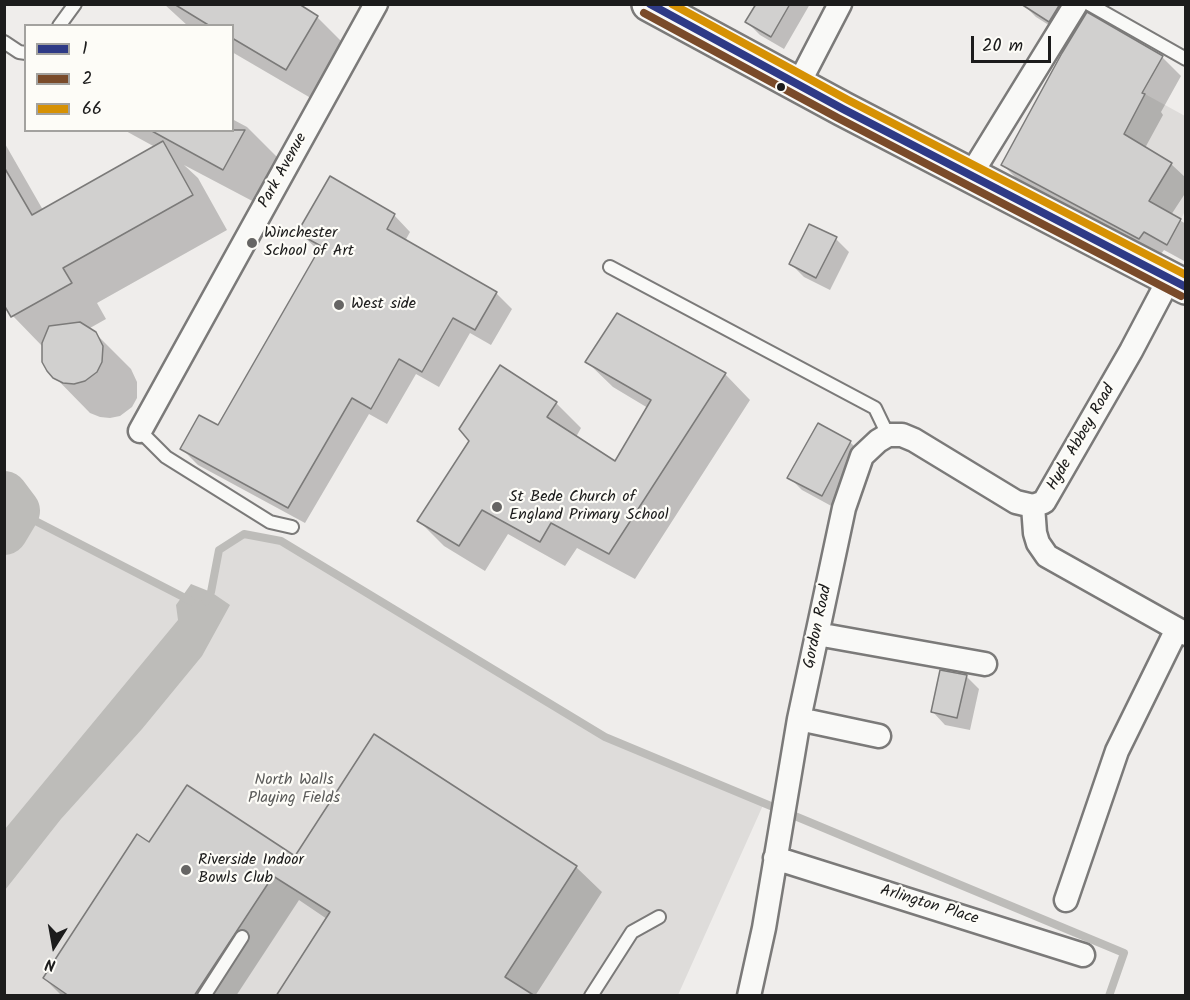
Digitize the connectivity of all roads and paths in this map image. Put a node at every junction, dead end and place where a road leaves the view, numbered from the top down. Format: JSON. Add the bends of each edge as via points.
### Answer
{"nodes":[{"id":1,"x":75,"y":4,"type":"edge"},
{"id":2,"x":376,"y":4,"type":"edge"},
{"id":3,"x":649,"y":4,"type":"edge"},
{"id":4,"x":840,"y":4,"type":"edge"},
{"id":5,"x":1076,"y":4,"type":"edge"},
{"id":6,"x":1089,"y":4,"type":"edge"},
{"id":7,"x":60,"y":24,"type":"edge"},
{"id":8,"x":4,"y":42,"type":"edge"},
{"id":9,"x":24,"y":53,"type":"edge"},
{"id":10,"x":1185,"y":59,"type":"edge"},
{"id":11,"x":798,"y":85,"type":"junction"},
{"id":12,"x":970,"y":176,"type":"junction"},
{"id":13,"x":610,"y":267,"type":"dead end"},
{"id":14,"x":1181,"y":285,"type":"edge"},
{"id":15,"x":140,"y":431,"type":"joint"},
{"id":16,"x":888,"y":435,"type":"junction"},
{"id":17,"x":1033,"y":506,"type":"junction"},
{"id":18,"x":292,"y":527,"type":"dead end"},
{"id":19,"x":1181,"y":632,"type":"edge"},
{"id":20,"x":817,"y":634,"type":"junction"},
{"id":21,"x":985,"y":664,"type":"dead end"},
{"id":22,"x":799,"y":719,"type":"junction"},
{"id":23,"x":879,"y":736,"type":"dead end"},
{"id":24,"x":777,"y":849,"type":"junction"},
{"id":25,"x":1066,"y":900,"type":"dead end"},
{"id":26,"x":659,"y":917,"type":"dead end"},
{"id":27,"x":242,"y":937,"type":"dead end"},
{"id":28,"x":1083,"y":955,"type":"dead end"},
{"id":29,"x":204,"y":996,"type":"edge"},
{"id":30,"x":591,"y":996,"type":"edge"},
{"id":31,"x":749,"y":996,"type":"edge"}],
"edges":[{"from":1,"to":7,"type":"lane"},
{"from":2,"to":15,"type":"street","name":"Park Avenue"},
{"from":3,"to":11,"type":"main road"},
{"from":4,"to":11,"type":"street"},
{"from":5,"to":12,"type":"street"},
{"from":6,"to":10,"type":"lane"},
{"from":8,"to":9,"type":"lane"},
{"from":11,"to":12,"type":"main road"},
{"from":12,"to":14,"type":"main road"},
{"from":13,"to":16,"type":"lane","via":[[875,408]]},
{"from":14,"to":17,"type":"street","name":"Hyde Abbey Road","via":[[1050,495]]},
{"from":15,"to":18,"type":"lane","via":[[166,457],[270,522]]},
{"from":16,"to":17,"type":"street","via":[[914,440],[1016,502]]},
{"from":16,"to":20,"type":"street","name":"Gordon Road","via":[[862,456],[844,508]]},
{"from":17,"to":19,"type":"street","name":"Hyde Abbey Road","via":[[1035,533],[1047,556]]},
{"from":19,"to":25,"type":"street","name":"Hyde Abbey Road","via":[[1117,751]]},
{"from":20,"to":21,"type":"street"},
{"from":20,"to":22,"type":"street","name":"Gordon Road"},
{"from":22,"to":23,"type":"street"},
{"from":22,"to":24,"type":"street","name":"Gordon Road"},
{"from":24,"to":28,"type":"street","name":"Arlington Place"},
{"from":24,"to":31,"type":"street","name":"Gordon Road"},
{"from":26,"to":30,"type":"lane","via":[[632,932]]},
{"from":27,"to":29,"type":"lane"}]}
